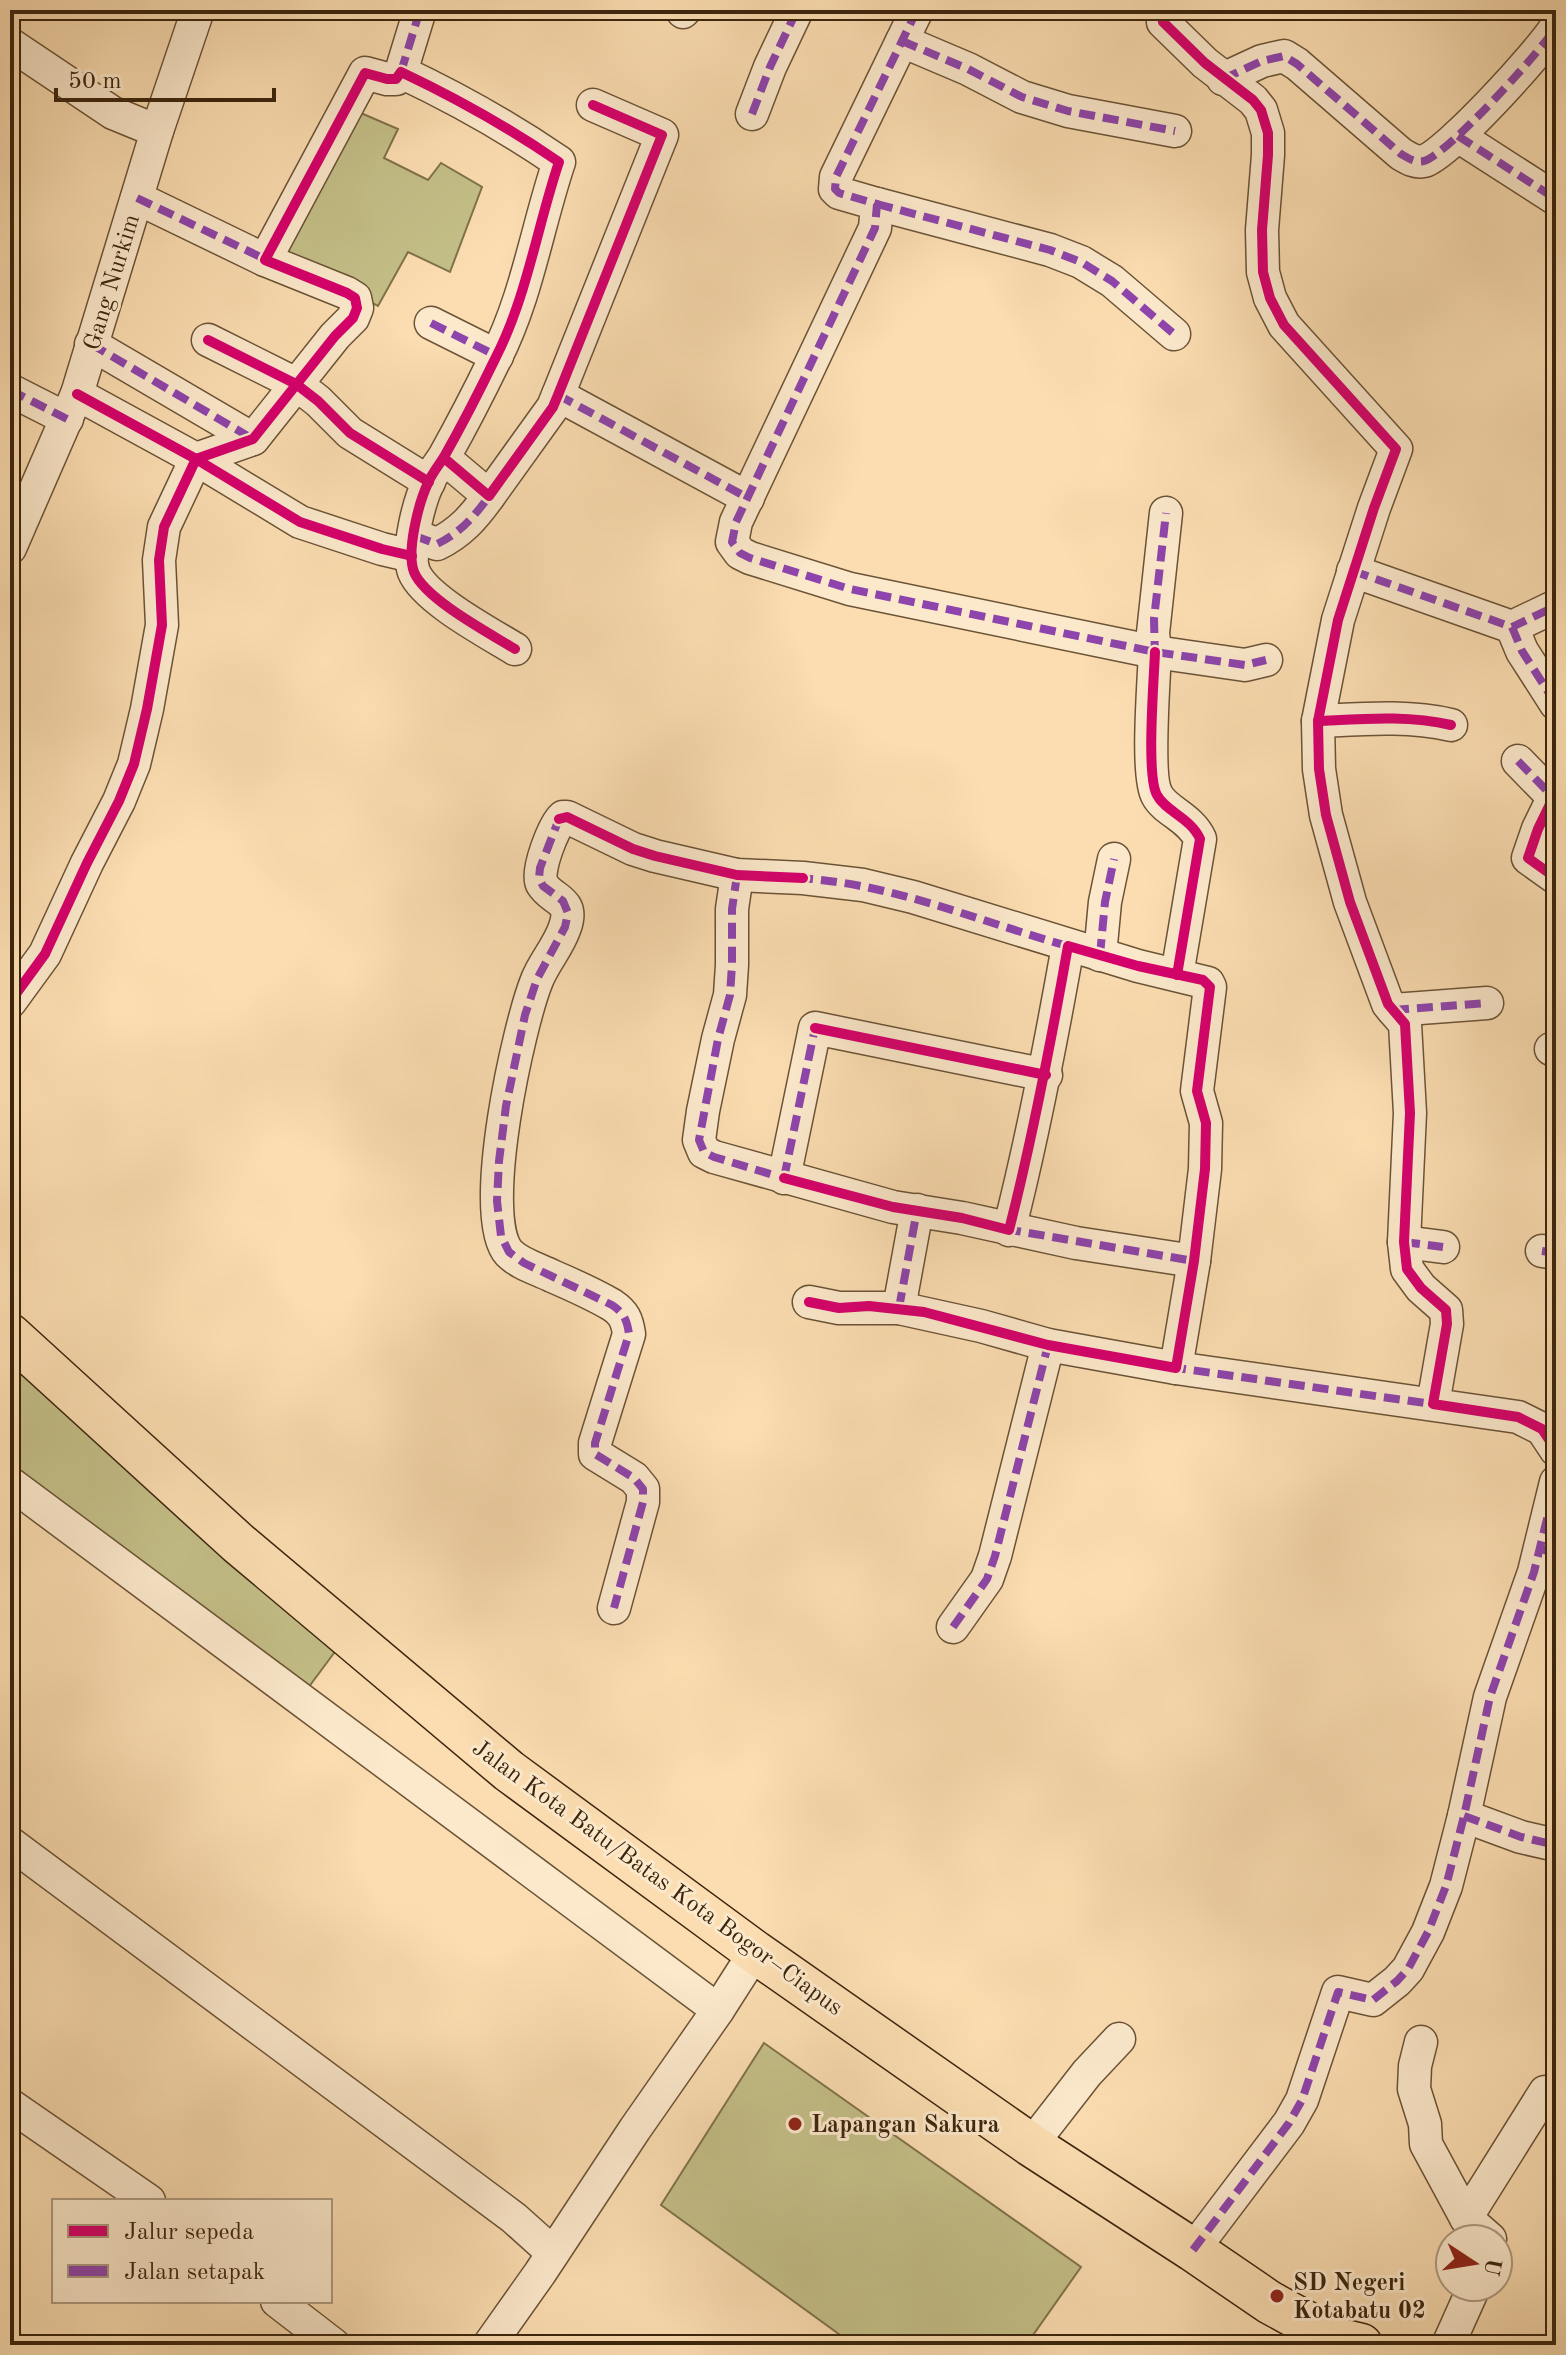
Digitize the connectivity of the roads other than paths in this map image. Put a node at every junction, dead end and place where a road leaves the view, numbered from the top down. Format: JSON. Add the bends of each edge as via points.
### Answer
{"nodes":[{"id":1,"x":198,"y":10,"type":"edge"},
{"id":2,"x":420,"y":10,"type":"edge"},
{"id":3,"x":797,"y":10,"type":"edge"},
{"id":4,"x":917,"y":10,"type":"edge"},
{"id":5,"x":1162,"y":10,"type":"edge"},
{"id":6,"x":1556,"y":27,"type":"edge"},
{"id":7,"x":902,"y":41,"type":"junction"},
{"id":8,"x":10,"y":44,"type":"edge"},
{"id":9,"x":401,"y":72,"type":"junction"},
{"id":10,"x":1223,"y":79,"type":"junction"},
{"id":11,"x":593,"y":105,"type":"dead end"},
{"id":12,"x":752,"y":114,"type":"dead end"},
{"id":13,"x":157,"y":131,"type":"junction"},
{"id":14,"x":1175,"y":131,"type":"dead end"},
{"id":15,"x":1458,"y":136,"type":"junction"},
{"id":16,"x":137,"y":198,"type":"junction"},
{"id":17,"x":1556,"y":199,"type":"edge"},
{"id":18,"x":877,"y":204,"type":"junction"},
{"id":19,"x":265,"y":260,"type":"junction"},
{"id":20,"x":431,"y":323,"type":"dead end"},
{"id":21,"x":1174,"y":334,"type":"dead end"},
{"id":22,"x":208,"y":340,"type":"dead end"},
{"id":23,"x":91,"y":344,"type":"junction"},
{"id":24,"x":497,"y":356,"type":"junction"},
{"id":25,"x":296,"y":384,"type":"junction"},
{"id":26,"x":10,"y":390,"type":"edge"},
{"id":27,"x":558,"y":395,"type":"junction"},
{"id":28,"x":72,"y":407,"type":"junction"},
{"id":29,"x":253,"y":439,"type":"junction"},
{"id":30,"x":196,"y":459,"type":"junction"},
{"id":31,"x":436,"y":470,"type":"junction"},
{"id":32,"x":489,"y":496,"type":"junction"},
{"id":33,"x":748,"y":498,"type":"junction"},
{"id":34,"x":1166,"y":513,"type":"dead end"},
{"id":35,"x":413,"y":546,"type":"junction"},
{"id":36,"x":10,"y":548,"type":"edge"},
{"id":37,"x":1353,"y":571,"type":"junction"},
{"id":38,"x":1556,"y":606,"type":"edge"},
{"id":39,"x":1512,"y":627,"type":"junction"},
{"id":40,"x":515,"y":649,"type":"dead end"},
{"id":41,"x":1155,"y":652,"type":"junction"},
{"id":42,"x":1266,"y":660,"type":"dead end"},
{"id":43,"x":1556,"y":704,"type":"edge"},
{"id":44,"x":1318,"y":721,"type":"junction"},
{"id":45,"x":1451,"y":725,"type":"dead end"},
{"id":46,"x":1518,"y":761,"type":"dead end"},
{"id":47,"x":1555,"y":796,"type":"edge"},
{"id":48,"x":1114,"y":859,"type":"dead end"},
{"id":49,"x":737,"y":875,"type":"junction"},
{"id":50,"x":1556,"y":878,"type":"edge"},
{"id":51,"x":1068,"y":946,"type":"junction"},
{"id":52,"x":1100,"y":955,"type":"junction"},
{"id":53,"x":1177,"y":975,"type":"junction"},
{"id":54,"x":10,"y":1002,"type":"edge"},
{"id":55,"x":1487,"y":1003,"type":"dead end"},
{"id":56,"x":1393,"y":1010,"type":"junction"},
{"id":57,"x":1046,"y":1075,"type":"junction"},
{"id":58,"x":784,"y":1178,"type":"junction"},
{"id":59,"x":917,"y":1210,"type":"junction"},
{"id":60,"x":1009,"y":1230,"type":"junction"},
{"id":61,"x":1404,"y":1242,"type":"junction"},
{"id":62,"x":1443,"y":1247,"type":"dead end"},
{"id":63,"x":1194,"y":1261,"type":"junction"},
{"id":64,"x":809,"y":1302,"type":"dead end"},
{"id":65,"x":899,"y":1308,"type":"junction"},
{"id":66,"x":10,"y":1335,"type":"edge"},
{"id":67,"x":1048,"y":1345,"type":"junction"},
{"id":68,"x":1176,"y":1368,"type":"junction"},
{"id":69,"x":1433,"y":1404,"type":"junction"},
{"id":70,"x":1556,"y":1450,"type":"edge"},
{"id":71,"x":1556,"y":1482,"type":"edge"},
{"id":72,"x":10,"y":1483,"type":"edge"},
{"id":73,"x":1548,"y":1552,"type":"edge"},
{"id":74,"x":614,"y":1608,"type":"dead end"},
{"id":75,"x":953,"y":1627,"type":"dead end"},
{"id":76,"x":1464,"y":1816,"type":"junction"},
{"id":77,"x":10,"y":1843,"type":"edge"},
{"id":78,"x":1556,"y":1845,"type":"edge"},
{"id":79,"x":755,"y":1952,"type":"junction"},
{"id":80,"x":718,"y":2010,"type":"junction"},
{"id":81,"x":1119,"y":2039,"type":"dead end"},
{"id":82,"x":1421,"y":2042,"type":"dead end"},
{"id":83,"x":1556,"y":2098,"type":"edge"},
{"id":84,"x":10,"y":2105,"type":"edge"},
{"id":85,"x":1031,"y":2145,"type":"junction"},
{"id":86,"x":146,"y":2199,"type":"edge"},
{"id":87,"x":1466,"y":2218,"type":"junction"},
{"id":88,"x":1472,"y":2223,"type":"edge"},
{"id":89,"x":1193,"y":2250,"type":"junction"},
{"id":90,"x":553,"y":2253,"type":"junction"},
{"id":91,"x":280,"y":2303,"type":"edge"},
{"id":92,"x":1467,"y":2303,"type":"edge"},
{"id":93,"x":334,"y":2345,"type":"edge"},
{"id":94,"x":489,"y":2345,"type":"edge"},
{"id":95,"x":1361,"y":2345,"type":"edge"},
{"id":96,"x":1448,"y":2345,"type":"edge"}],
"edges":[{"from":1,"to":13,"type":"street","name":"Gang Nurkim"},
{"from":2,"to":9,"type":"street"},
{"from":3,"to":12,"type":"street"},
{"from":4,"to":7,"type":"street"},
{"from":5,"to":10,"type":"street","via":[[1163,22]]},
{"from":6,"to":15,"type":"street"},
{"from":7,"to":14,"type":"street","via":[[1022,97]]},
{"from":7,"to":18,"type":"street","via":[[836,177],[839,193]]},
{"from":8,"to":13,"type":"street","via":[[113,113]]},
{"from":9,"to":19,"type":"street","via":[[396,79],[362,76]]},
{"from":9,"to":24,"type":"street","via":[[520,135],[559,162],[524,287]]},
{"from":10,"to":15,"type":"street","via":[[1284,56],[1413,161],[1425,161]]},
{"from":10,"to":37,"type":"street","via":[[1253,100],[1268,133],[1262,230],[1270,298],[1284,325],[1396,449]]},
{"from":11,"to":27,"type":"street","via":[[662,135]]},
{"from":13,"to":16,"type":"street","name":"Gang Nurkim"},
{"from":15,"to":17,"type":"street"},
{"from":16,"to":19,"type":"street"},
{"from":16,"to":23,"type":"street","name":"Gang Nurkim"},
{"from":18,"to":21,"type":"street","via":[[1081,262]]},
{"from":18,"to":33,"type":"street","via":[[875,228]]},
{"from":19,"to":25,"type":"street","via":[[355,298],[353,318]]},
{"from":20,"to":24,"type":"street"},
{"from":22,"to":25,"type":"street"},
{"from":23,"to":28,"type":"street","name":"Gang Nurkim"},
{"from":23,"to":29,"type":"street"},
{"from":24,"to":31,"type":"street"},
{"from":25,"to":29,"type":"street"},
{"from":25,"to":31,"type":"street","via":[[350,433]]},
{"from":26,"to":28,"type":"street"},
{"from":27,"to":32,"type":"street"},
{"from":27,"to":33,"type":"street"},
{"from":28,"to":30,"type":"street"},
{"from":28,"to":36,"type":"street","name":"Gang Nurkim"},
{"from":29,"to":30,"type":"street"},
{"from":30,"to":35,"type":"street","via":[[300,522],[382,549]]},
{"from":30,"to":54,"type":"street","via":[[164,527],[159,560],[162,625],[134,764],[45,954]]},
{"from":31,"to":32,"type":"street"},
{"from":31,"to":35,"type":"street","via":[[418,512]]},
{"from":32,"to":35,"type":"street","via":[[451,537]]},
{"from":33,"to":41,"type":"street","via":[[732,542],[750,558],[850,589]]},
{"from":34,"to":41,"type":"street"},
{"from":35,"to":40,"type":"street","via":[[413,569],[421,584]]},
{"from":37,"to":39,"type":"street"},
{"from":37,"to":44,"type":"street"},
{"from":38,"to":39,"type":"street"},
{"from":39,"to":43,"type":"street"},
{"from":41,"to":42,"type":"street","via":[[1245,665]]},
{"from":41,"to":53,"type":"street","via":[[1151,777],[1157,797],[1196,828],[1200,839]]},
{"from":44,"to":45,"type":"street","via":[[1416,719]]},
{"from":44,"to":56,"type":"street","via":[[1326,815],[1350,902]]},
{"from":46,"to":47,"type":"street"},
{"from":47,"to":50,"type":"street","via":[[1528,858]]},
{"from":48,"to":52,"type":"street"},
{"from":49,"to":51,"type":"street","via":[[863,885]]},
{"from":49,"to":58,"type":"street","via":[[730,995],[699,1140],[704,1152],[714,1157]]},
{"from":49,"to":74,"type":"street","via":[[633,849],[567,817],[559,819],[540,868],[543,886],[563,901],[568,913],[525,1015],[506,1106],[497,1201],[501,1236],[509,1252],[612,1305],[627,1320],[629,1334],[595,1443],[595,1454],[643,1489]]},
{"from":51,"to":52,"type":"street"},
{"from":51,"to":57,"type":"street"},
{"from":52,"to":53,"type":"street"},
{"from":53,"to":63,"type":"street","via":[[1203,980],[1210,987],[1197,1091],[1207,1133]]},
{"from":55,"to":56,"type":"street"},
{"from":56,"to":61,"type":"street","via":[[1405,1024],[1409,1083]]},
{"from":57,"to":58,"type":"street","via":[[815,1028]]},
{"from":57,"to":60,"type":"street"},
{"from":58,"to":59,"type":"street"},
{"from":59,"to":60,"type":"street"},
{"from":59,"to":65,"type":"street"},
{"from":60,"to":63,"type":"street"},
{"from":61,"to":62,"type":"street"},
{"from":61,"to":69,"type":"street","via":[[1407,1269],[1446,1310]]},
{"from":63,"to":68,"type":"street"},
{"from":64,"to":65,"type":"street"},
{"from":65,"to":67,"type":"street"},
{"from":66,"to":79,"type":"main road","name":"Jalan Kota Batu/Batas Kota Bogor–Ciapus","via":[[238,1543],[509,1771]]},
{"from":67,"to":68,"type":"street"},
{"from":67,"to":75,"type":"street","via":[[995,1556],[987,1579]]},
{"from":68,"to":69,"type":"street"},
{"from":69,"to":70,"type":"street","via":[[1518,1417],[1542,1429]]},
{"from":71,"to":73,"type":"street"},
{"from":72,"to":80,"type":"street"},
{"from":73,"to":76,"type":"street","via":[[1490,1697]]},
{"from":76,"to":78,"type":"street"},
{"from":76,"to":89,"type":"street","via":[[1446,1886],[1408,1969],[1373,2000],[1338,1992],[1302,2100]]},
{"from":77,"to":90,"type":"street","via":[[514,2218]]},
{"from":79,"to":80,"type":"street"},
{"from":79,"to":85,"type":"main road","name":"Jalan Kota Batu/Batas Kota Bogor–Ciapus"},
{"from":80,"to":90,"type":"street"},
{"from":81,"to":85,"type":"street"},
{"from":82,"to":87,"type":"street","via":[[1414,2089],[1426,2144]]},
{"from":83,"to":87,"type":"street","via":[[1545,2092]]},
{"from":84,"to":86,"type":"street"},
{"from":85,"to":89,"type":"main road","name":"Jalan Kota Batu/Batas Kota Bogor–Ciapus"},
{"from":87,"to":88,"type":"street"},
{"from":89,"to":95,"type":"main road","name":"Jalan Kota Batu/Batas Kota Bogor–Ciapus","via":[[1269,2302],[1336,2339]]},
{"from":90,"to":94,"type":"street"},
{"from":91,"to":93,"type":"street"},
{"from":92,"to":96,"type":"street"}]}
